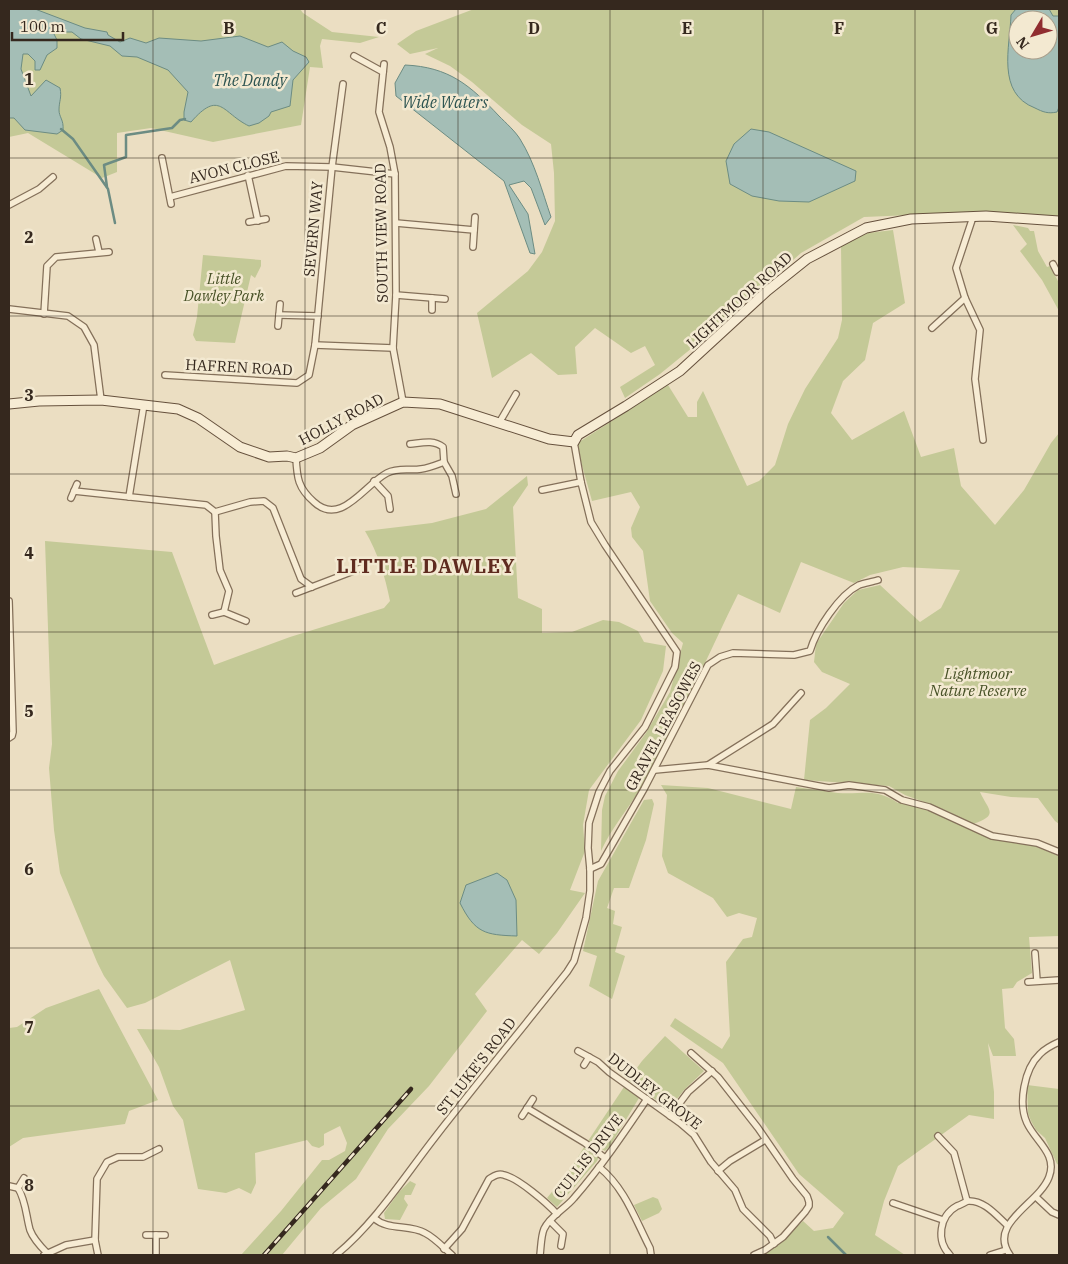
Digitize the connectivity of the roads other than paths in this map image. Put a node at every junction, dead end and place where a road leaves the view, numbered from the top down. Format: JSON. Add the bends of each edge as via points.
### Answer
{"nodes":[{"id":1,"x":354,"y":56,"type":"dead end"},
{"id":2,"x":384,"y":64,"type":"dead end"},
{"id":3,"x":383,"y":72,"type":"junction"},
{"id":4,"x":343,"y":84,"type":"dead end"},
{"id":5,"x":162,"y":158,"type":"dead end"},
{"id":6,"x":332,"y":166,"type":"junction"},
{"id":7,"x":395,"y":174,"type":"junction"},
{"id":8,"x":248,"y":175,"type":"junction"},
{"id":9,"x":53,"y":177,"type":"dead end"},
{"id":10,"x":9,"y":205,"type":"edge"},
{"id":11,"x":475,"y":217,"type":"dead end"},
{"id":12,"x":973,"y":217,"type":"junction"},
{"id":13,"x":266,"y":219,"type":"dead end"},
{"id":14,"x":258,"y":221,"type":"junction"},
{"id":15,"x":1059,"y":221,"type":"edge"},
{"id":16,"x":249,"y":222,"type":"dead end"},
{"id":17,"x":396,"y":223,"type":"junction"},
{"id":18,"x":474,"y":230,"type":"junction"},
{"id":19,"x":96,"y":239,"type":"dead end"},
{"id":20,"x":473,"y":246,"type":"dead end"},
{"id":21,"x":99,"y":252,"type":"junction"},
{"id":22,"x":109,"y":252,"type":"dead end"},
{"id":23,"x":1053,"y":264,"type":"dead end"},
{"id":24,"x":1058,"y":273,"type":"edge"},
{"id":25,"x":396,"y":295,"type":"junction"},
{"id":26,"x":432,"y":298,"type":"junction"},
{"id":27,"x":965,"y":298,"type":"junction"},
{"id":28,"x":444,"y":299,"type":"dead end"},
{"id":29,"x":280,"y":304,"type":"dead end"},
{"id":30,"x":9,"y":309,"type":"edge"},
{"id":31,"x":432,"y":310,"type":"dead end"},
{"id":32,"x":44,"y":314,"type":"junction"},
{"id":33,"x":279,"y":315,"type":"junction"},
{"id":34,"x":318,"y":316,"type":"junction"},
{"id":35,"x":278,"y":326,"type":"dead end"},
{"id":36,"x":932,"y":328,"type":"dead end"},
{"id":37,"x":315,"y":345,"type":"junction"},
{"id":38,"x":393,"y":348,"type":"junction"},
{"id":39,"x":165,"y":375,"type":"dead end"},
{"id":40,"x":310,"y":375,"type":"joint"},
{"id":41,"x":516,"y":394,"type":"dead end"},
{"id":42,"x":101,"y":400,"type":"junction"},
{"id":43,"x":403,"y":402,"type":"junction"},
{"id":44,"x":9,"y":404,"type":"edge"},
{"id":45,"x":144,"y":404,"type":"junction"},
{"id":46,"x":499,"y":423,"type":"junction"},
{"id":47,"x":983,"y":440,"type":"dead end"},
{"id":48,"x":574,"y":442,"type":"junction"},
{"id":49,"x":410,"y":444,"type":"dead end"},
{"id":50,"x":296,"y":458,"type":"junction"},
{"id":51,"x":444,"y":462,"type":"junction"},
{"id":52,"x":374,"y":481,"type":"junction"},
{"id":53,"x":581,"y":482,"type":"junction"},
{"id":54,"x":77,"y":484,"type":"dead end"},
{"id":55,"x":542,"y":490,"type":"dead end"},
{"id":56,"x":74,"y":491,"type":"junction"},
{"id":57,"x":456,"y":494,"type":"dead end"},
{"id":58,"x":128,"y":497,"type":"junction"},
{"id":59,"x":71,"y":498,"type":"dead end"},
{"id":60,"x":390,"y":509,"type":"dead end"},
{"id":61,"x":215,"y":512,"type":"junction"},
{"id":62,"x":364,"y":567,"type":"dead end"},
{"id":63,"x":878,"y":580,"type":"dead end"},
{"id":64,"x":312,"y":587,"type":"junction"},
{"id":65,"x":296,"y":593,"type":"dead end"},
{"id":66,"x":9,"y":601,"type":"edge"},
{"id":67,"x":224,"y":612,"type":"junction"},
{"id":68,"x":212,"y":615,"type":"dead end"},
{"id":69,"x":246,"y":621,"type":"dead end"},
{"id":70,"x":10,"y":649,"type":"edge"},
{"id":71,"x":801,"y":693,"type":"dead end"},
{"id":72,"x":9,"y":738,"type":"edge"},
{"id":73,"x":708,"y":765,"type":"junction"},
{"id":74,"x":655,"y":770,"type":"junction"},
{"id":75,"x":1059,"y":852,"type":"edge"},
{"id":76,"x":590,"y":869,"type":"junction"},
{"id":77,"x":1035,"y":953,"type":"dead end"},
{"id":78,"x":1059,"y":980,"type":"edge"},
{"id":79,"x":1028,"y":982,"type":"dead end"},
{"id":80,"x":1037,"y":982,"type":"junction"},
{"id":81,"x":1059,"y":1042,"type":"edge"},
{"id":82,"x":578,"y":1051,"type":"dead end"},
{"id":83,"x":690,"y":1052,"type":"dead end"},
{"id":84,"x":589,"y":1057,"type":"junction"},
{"id":85,"x":584,"y":1065,"type":"dead end"},
{"id":86,"x":712,"y":1071,"type":"junction"},
{"id":87,"x":532,"y":1099,"type":"dead end"},
{"id":88,"x":647,"y":1099,"type":"junction"},
{"id":89,"x":527,"y":1108,"type":"junction"},
{"id":90,"x":522,"y":1116,"type":"dead end"},
{"id":91,"x":670,"y":1116,"type":"junction"},
{"id":92,"x":938,"y":1136,"type":"dead end"},
{"id":93,"x":765,"y":1140,"type":"junction"},
{"id":94,"x":159,"y":1149,"type":"dead end"},
{"id":95,"x":605,"y":1158,"type":"junction"},
{"id":96,"x":599,"y":1167,"type":"junction"},
{"id":97,"x":718,"y":1171,"type":"junction"},
{"id":98,"x":24,"y":1178,"type":"dead end"},
{"id":99,"x":9,"y":1186,"type":"edge"},
{"id":100,"x":18,"y":1188,"type":"junction"},
{"id":101,"x":1036,"y":1197,"type":"junction"},
{"id":102,"x":967,"y":1201,"type":"junction"},
{"id":103,"x":894,"y":1203,"type":"dead end"},
{"id":104,"x":556,"y":1214,"type":"junction"},
{"id":105,"x":1059,"y":1215,"type":"edge"},
{"id":106,"x":374,"y":1218,"type":"junction"},
{"id":107,"x":943,"y":1220,"type":"junction"},
{"id":108,"x":550,"y":1221,"type":"junction"},
{"id":109,"x":1007,"y":1225,"type":"junction"},
{"id":110,"x":146,"y":1235,"type":"dead end"},
{"id":111,"x":156,"y":1235,"type":"junction"},
{"id":112,"x":165,"y":1235,"type":"dead end"},
{"id":113,"x":95,"y":1240,"type":"junction"},
{"id":114,"x":774,"y":1244,"type":"junction"},
{"id":115,"x":561,"y":1246,"type":"dead end"},
{"id":116,"x":444,"y":1249,"type":"junction"},
{"id":117,"x":1006,"y":1250,"type":"junction"},
{"id":118,"x":46,"y":1254,"type":"edge"},
{"id":119,"x":98,"y":1255,"type":"edge"},
{"id":120,"x":156,"y":1255,"type":"edge"},
{"id":121,"x":336,"y":1255,"type":"edge"},
{"id":122,"x":452,"y":1255,"type":"edge"},
{"id":123,"x":540,"y":1255,"type":"edge"},
{"id":124,"x":651,"y":1255,"type":"edge"},
{"id":125,"x":754,"y":1255,"type":"edge"},
{"id":126,"x":950,"y":1255,"type":"edge"},
{"id":127,"x":990,"y":1255,"type":"edge"},
{"id":128,"x":1010,"y":1255,"type":"edge"}],
"edges":[{"from":1,"to":3,"type":"street"},
{"from":2,"to":3,"type":"street","name":"SOUTH VIEW ROAD"},
{"from":3,"to":7,"type":"street","name":"SOUTH VIEW ROAD","via":[[379,112]]},
{"from":4,"to":6,"type":"street","name":"SEVERN WAY"},
{"from":5,"to":8,"type":"street","name":"AVON CLOSE","via":[[170,200]]},
{"from":6,"to":7,"type":"street","name":"AVON CLOSE"},
{"from":6,"to":8,"type":"street","name":"AVON CLOSE","via":[[286,166]]},
{"from":6,"to":34,"type":"street","name":"SEVERN WAY"},
{"from":7,"to":17,"type":"street","name":"SOUTH VIEW ROAD"},
{"from":8,"to":14,"type":"street"},
{"from":9,"to":10,"type":"street","via":[[39,189]]},
{"from":11,"to":18,"type":"street"},
{"from":12,"to":15,"type":"street","name":"LIGHTMOOR ROAD"},
{"from":12,"to":27,"type":"street","via":[[956,268]]},
{"from":12,"to":48,"type":"street","name":"LIGHTMOOR ROAD","via":[[912,219],[866,228],[807,259],[680,371],[578,435]]},
{"from":13,"to":14,"type":"street"},
{"from":14,"to":16,"type":"street"},
{"from":17,"to":18,"type":"street"},
{"from":17,"to":25,"type":"street","name":"SOUTH VIEW ROAD"},
{"from":18,"to":20,"type":"street"},
{"from":19,"to":21,"type":"street"},
{"from":21,"to":22,"type":"street"},
{"from":21,"to":32,"type":"street","via":[[56,256],[47,266]]},
{"from":23,"to":24,"type":"street"},
{"from":25,"to":26,"type":"street"},
{"from":25,"to":38,"type":"street","name":"SOUTH VIEW ROAD"},
{"from":26,"to":28,"type":"street"},
{"from":26,"to":31,"type":"street"},
{"from":27,"to":36,"type":"street"},
{"from":27,"to":47,"type":"street","via":[[980,330],[975,379]]},
{"from":29,"to":33,"type":"street"},
{"from":30,"to":32,"type":"street"},
{"from":32,"to":42,"type":"street","via":[[68,316],[84,327],[94,345]]},
{"from":33,"to":34,"type":"street"},
{"from":33,"to":35,"type":"street"},
{"from":34,"to":37,"type":"street","name":"SEVERN WAY"},
{"from":37,"to":38,"type":"street"},
{"from":37,"to":40,"type":"street","name":"SEVERN WAY"},
{"from":38,"to":43,"type":"street","name":"SOUTH VIEW ROAD"},
{"from":39,"to":40,"type":"street","name":"HAFREN ROAD","via":[[297,383]]},
{"from":41,"to":46,"type":"street"},
{"from":42,"to":44,"type":"street","name":"HOLLY ROAD"},
{"from":42,"to":45,"type":"street","name":"HOLLY ROAD"},
{"from":43,"to":46,"type":"street","name":"HOLLY ROAD","via":[[440,404]]},
{"from":43,"to":50,"type":"street","name":"HOLLY ROAD","via":[[352,425],[320,448]]},
{"from":45,"to":50,"type":"street","name":"HOLLY ROAD","via":[[178,409],[198,418],[240,446],[269,457]]},
{"from":45,"to":58,"type":"street"},
{"from":46,"to":48,"type":"street","name":"HOLLY ROAD","via":[[549,439]]},
{"from":48,"to":53,"type":"street","name":"ST LUKE'S ROAD"},
{"from":49,"to":51,"type":"street","via":[[437,443],[443,447]]},
{"from":50,"to":52,"type":"street","via":[[300,486],[312,501],[325,509],[340,510]]},
{"from":51,"to":52,"type":"street","via":[[424,469],[396,470]]},
{"from":51,"to":57,"type":"street","via":[[452,476]]},
{"from":52,"to":60,"type":"street","via":[[388,496]]},
{"from":53,"to":55,"type":"street"},
{"from":53,"to":76,"type":"street","name":"ST LUKE'S ROAD","via":[[591,522],[677,652],[675,667],[645,727],[610,771],[599,792],[590,823]]},
{"from":54,"to":56,"type":"street"},
{"from":56,"to":58,"type":"street"},
{"from":56,"to":59,"type":"street"},
{"from":58,"to":61,"type":"street","via":[[206,505]]},
{"from":61,"to":64,"type":"street","via":[[264,501],[273,508],[302,579]]},
{"from":61,"to":67,"type":"street","via":[[220,570],[229,591]]},
{"from":62,"to":64,"type":"street"},
{"from":63,"to":74,"type":"street","name":"GRAVEL LEASOWES","via":[[859,585],[844,596],[814,637],[810,651],[794,655],[733,653],[708,665]]},
{"from":64,"to":65,"type":"street"},
{"from":66,"to":70,"type":"street"},
{"from":67,"to":68,"type":"street"},
{"from":67,"to":69,"type":"street"},
{"from":70,"to":72,"type":"street","via":[[14,732]]},
{"from":71,"to":73,"type":"street","via":[[772,724]]},
{"from":73,"to":74,"type":"street"},
{"from":73,"to":75,"type":"street","via":[[829,788],[848,785],[885,790],[992,836],[1037,843]]},
{"from":74,"to":76,"type":"street","name":"GRAVEL LEASOWES","via":[[601,864]]},
{"from":76,"to":106,"type":"street","name":"ST LUKE'S ROAD","via":[[586,918],[574,961]]},
{"from":77,"to":80,"type":"street"},
{"from":78,"to":80,"type":"street"},
{"from":79,"to":80,"type":"street"},
{"from":81,"to":101,"type":"street","via":[[1039,1055],[1025,1085],[1022,1110],[1031,1130],[1044,1146],[1051,1167],[1049,1177]]},
{"from":82,"to":84,"type":"street","name":"DUDLEY GROVE"},
{"from":83,"to":86,"type":"street"},
{"from":84,"to":85,"type":"street","name":"DUDLEY GROVE"},
{"from":84,"to":88,"type":"street","name":"DUDLEY GROVE"},
{"from":86,"to":91,"type":"street","via":[[688,1092]]},
{"from":86,"to":93,"type":"street"},
{"from":87,"to":89,"type":"street"},
{"from":88,"to":91,"type":"street","name":"DUDLEY GROVE"},
{"from":88,"to":95,"type":"street","name":"CULLIS DRIVE"},
{"from":89,"to":90,"type":"street"},
{"from":89,"to":95,"type":"street"},
{"from":91,"to":97,"type":"street","name":"DUDLEY GROVE","via":[[694,1135]]},
{"from":92,"to":102,"type":"street","via":[[954,1153]]},
{"from":93,"to":97,"type":"street"},
{"from":93,"to":114,"type":"street","via":[[809,1202],[805,1212]]},
{"from":94,"to":113,"type":"street","via":[[143,1157],[107,1162],[97,1179]]},
{"from":95,"to":96,"type":"street","name":"CULLIS DRIVE"},
{"from":96,"to":104,"type":"street","name":"CULLIS DRIVE","via":[[574,1199]]},
{"from":96,"to":124,"type":"street","via":[[623,1192]]},
{"from":97,"to":114,"type":"street","name":"DUDLEY GROVE","via":[[735,1190],[743,1209]]},
{"from":98,"to":100,"type":"street"},
{"from":99,"to":100,"type":"street"},
{"from":100,"to":118,"type":"street","via":[[23,1195],[31,1232]]},
{"from":101,"to":105,"type":"street"},
{"from":101,"to":109,"type":"street"},
{"from":102,"to":107,"type":"street","via":[[951,1210]]},
{"from":102,"to":109,"type":"street","via":[[990,1209]]},
{"from":103,"to":107,"type":"street"},
{"from":104,"to":108,"type":"street","name":"CULLIS DRIVE"},
{"from":104,"to":116,"type":"street","via":[[549,1204],[515,1180],[496,1174],[488,1178],[462,1228]]},
{"from":106,"to":116,"type":"street","via":[[387,1226],[413,1228],[426,1233]]},
{"from":106,"to":121,"type":"street","name":"ST LUKE'S ROAD"},
{"from":107,"to":126,"type":"street","via":[[943,1243]]},
{"from":108,"to":115,"type":"street","via":[[563,1234]]},
{"from":108,"to":123,"type":"street","name":"CULLIS DRIVE","via":[[544,1228]]},
{"from":109,"to":117,"type":"street"},
{"from":110,"to":111,"type":"street"},
{"from":111,"to":112,"type":"street"},
{"from":111,"to":120,"type":"street"},
{"from":113,"to":118,"type":"street","via":[[66,1245]]},
{"from":113,"to":119,"type":"street"},
{"from":114,"to":125,"type":"street"},
{"from":116,"to":122,"type":"street"},
{"from":117,"to":127,"type":"street"},
{"from":117,"to":128,"type":"street"}]}
